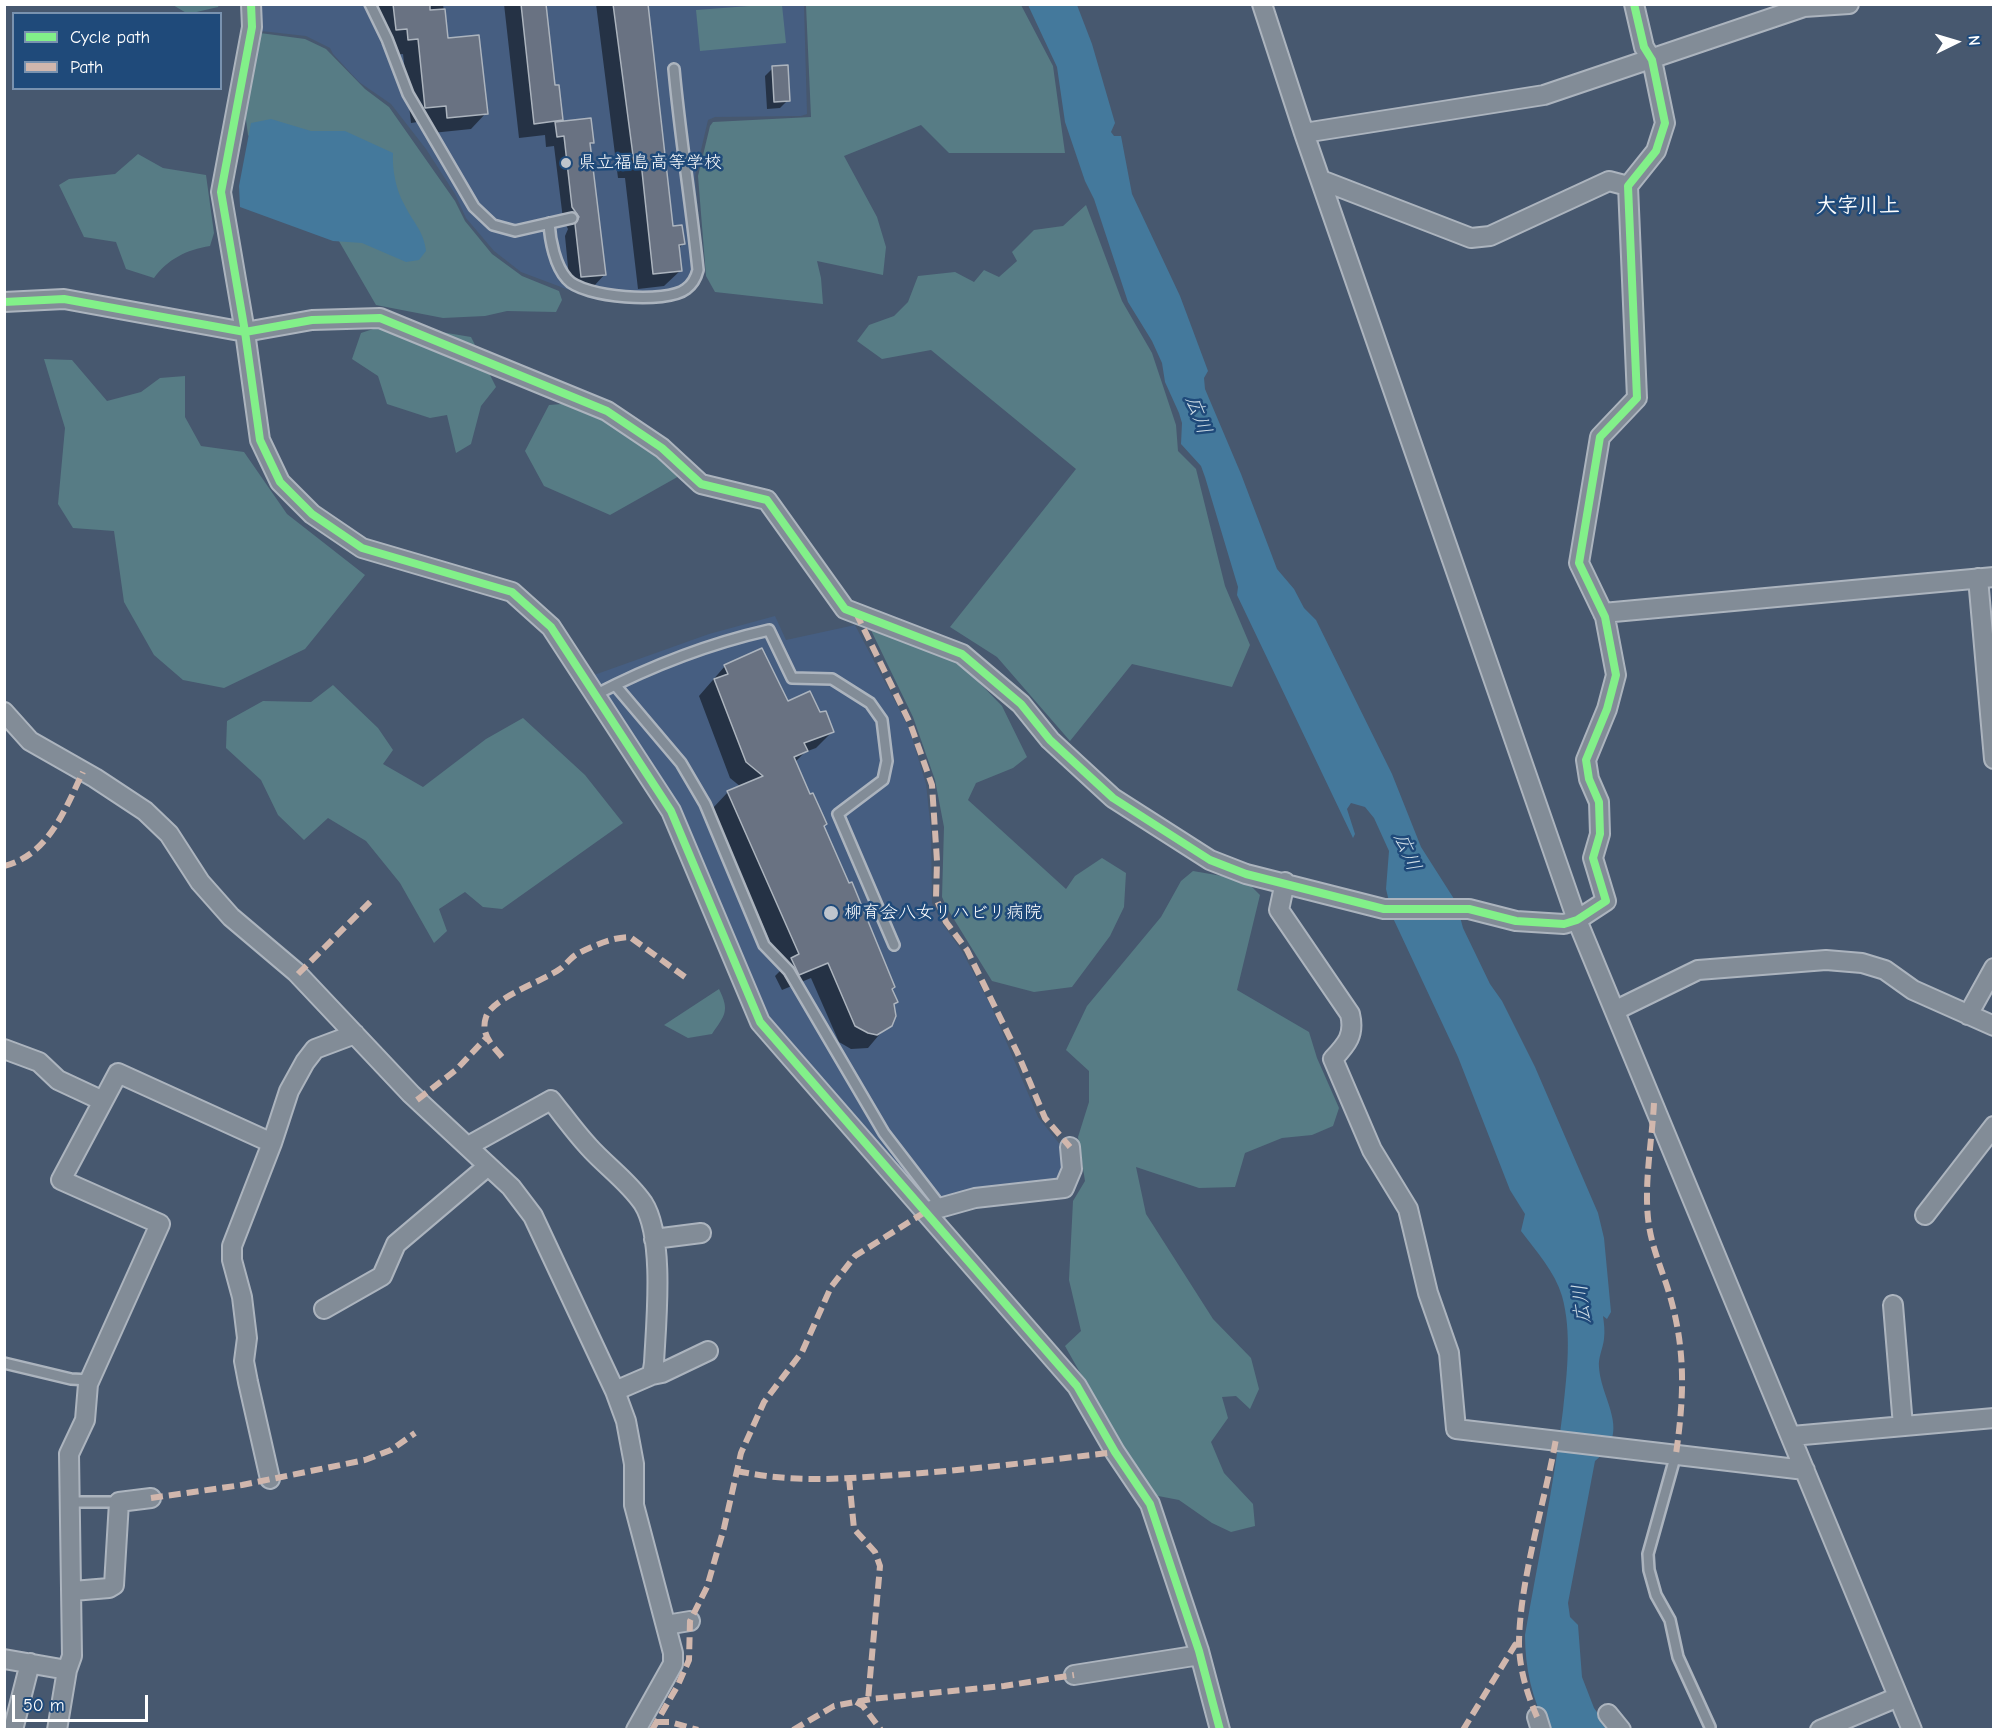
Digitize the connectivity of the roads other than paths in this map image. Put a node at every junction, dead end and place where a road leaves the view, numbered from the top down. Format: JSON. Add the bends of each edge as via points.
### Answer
{"nodes":[{"id":1,"x":251,"y":4,"type":"edge"},
{"id":2,"x":370,"y":4,"type":"edge"},
{"id":3,"x":1262,"y":4,"type":"edge"},
{"id":4,"x":1634,"y":4,"type":"edge"},
{"id":5,"x":1849,"y":4,"type":"edge"},
{"id":6,"x":1652,"y":60,"type":"junction"},
{"id":7,"x":674,"y":69,"type":"dead end"},
{"id":8,"x":1304,"y":133,"type":"junction"},
{"id":9,"x":1321,"y":180,"type":"junction"},
{"id":10,"x":1628,"y":186,"type":"junction"},
{"id":11,"x":572,"y":218,"type":"dead end"},
{"id":12,"x":549,"y":223,"type":"junction"},
{"id":13,"x":4,"y":302,"type":"edge"},
{"id":14,"x":245,"y":332,"type":"junction"},
{"id":15,"x":1986,"y":578,"type":"edge"},
{"id":16,"x":1603,"y":613,"type":"junction"},
{"id":17,"x":615,"y":685,"type":"junction"},
{"id":18,"x":595,"y":695,"type":"junction"},
{"id":19,"x":4,"y":712,"type":"edge"},
{"id":20,"x":1994,"y":759,"type":"edge"},
{"id":21,"x":1285,"y":882,"type":"junction"},
{"id":22,"x":1577,"y":920,"type":"junction"},
{"id":23,"x":894,"y":945,"type":"dead end"},
{"id":24,"x":1994,"y":968,"type":"edge"},
{"id":25,"x":1616,"y":1010,"type":"junction"},
{"id":26,"x":1968,"y":1015,"type":"junction"},
{"id":27,"x":1994,"y":1026,"type":"edge"},
{"id":28,"x":355,"y":1034,"type":"junction"},
{"id":29,"x":4,"y":1049,"type":"edge"},
{"id":30,"x":103,"y":1101,"type":"junction"},
{"id":31,"x":1994,"y":1126,"type":"edge"},
{"id":32,"x":272,"y":1143,"type":"junction"},
{"id":33,"x":468,"y":1146,"type":"junction"},
{"id":34,"x":1071,"y":1147,"type":"dead end"},
{"id":35,"x":488,"y":1166,"type":"junction"},
{"id":36,"x":933,"y":1210,"type":"junction"},
{"id":37,"x":1925,"y":1215,"type":"dead end"},
{"id":38,"x":701,"y":1233,"type":"dead end"},
{"id":39,"x":654,"y":1239,"type":"junction"},
{"id":40,"x":1893,"y":1305,"type":"dead end"},
{"id":41,"x":324,"y":1309,"type":"dead end"},
{"id":42,"x":708,"y":1351,"type":"dead end"},
{"id":43,"x":4,"y":1363,"type":"edge"},
{"id":44,"x":652,"y":1375,"type":"junction"},
{"id":45,"x":90,"y":1380,"type":"junction"},
{"id":46,"x":615,"y":1390,"type":"junction"},
{"id":47,"x":1994,"y":1418,"type":"edge"},
{"id":48,"x":1903,"y":1426,"type":"junction"},
{"id":49,"x":1792,"y":1436,"type":"junction"},
{"id":50,"x":1676,"y":1454,"type":"junction"},
{"id":51,"x":1805,"y":1470,"type":"junction"},
{"id":52,"x":270,"y":1479,"type":"dead end"},
{"id":53,"x":152,"y":1498,"type":"dead end"},
{"id":54,"x":71,"y":1502,"type":"junction"},
{"id":55,"x":119,"y":1502,"type":"junction"},
{"id":56,"x":73,"y":1591,"type":"junction"},
{"id":57,"x":690,"y":1622,"type":"dead end"},
{"id":58,"x":666,"y":1625,"type":"junction"},
{"id":59,"x":1200,"y":1655,"type":"junction"},
{"id":60,"x":4,"y":1659,"type":"edge"},
{"id":61,"x":30,"y":1663,"type":"junction"},
{"id":62,"x":67,"y":1670,"type":"junction"},
{"id":63,"x":1074,"y":1675,"type":"dead end"},
{"id":64,"x":1898,"y":1697,"type":"junction"},
{"id":65,"x":1608,"y":1714,"type":"dead end"},
{"id":66,"x":1710,"y":1727,"type":"dead end"},
{"id":67,"x":14,"y":1730,"type":"edge"},
{"id":68,"x":57,"y":1730,"type":"edge"},
{"id":69,"x":636,"y":1730,"type":"edge"},
{"id":70,"x":1220,"y":1730,"type":"edge"},
{"id":71,"x":1621,"y":1730,"type":"edge"},
{"id":72,"x":1820,"y":1730,"type":"edge"},
{"id":73,"x":1911,"y":1730,"type":"edge"}],
"edges":[{"from":1,"to":14,"type":"street","via":[[252,27],[221,192]]},
{"from":2,"to":12,"type":"lane","via":[[408,94],[474,207],[493,225],[515,231]]},
{"from":3,"to":8,"type":"street"},
{"from":4,"to":6,"type":"street","via":[[1644,47]]},
{"from":5,"to":6,"type":"street","via":[[1804,7]]},
{"from":6,"to":8,"type":"street","via":[[1544,96]]},
{"from":6,"to":10,"type":"street","via":[[1665,123],[1656,151]]},
{"from":7,"to":12,"type":"lane","via":[[681,144],[689,180],[696,279],[686,290],[660,297],[594,294],[566,279],[550,240]]},
{"from":8,"to":9,"type":"street"},
{"from":9,"to":10,"type":"street","via":[[1471,238],[1490,236],[1609,181]]},
{"from":9,"to":22,"type":"street"},
{"from":10,"to":16,"type":"street","via":[[1637,398],[1600,437],[1579,563]]},
{"from":11,"to":12,"type":"lane"},
{"from":13,"to":14,"type":"street","via":[[64,299]]},
{"from":14,"to":18,"type":"street","via":[[260,441],[280,482],[312,514],[362,548],[512,592],[551,627]]},
{"from":14,"to":21,"type":"street","via":[[312,320],[380,318],[607,411],[662,448],[700,484],[766,500],[845,609],[962,654],[1021,704],[1050,740],[1113,798],[1210,860],[1246,874]]},
{"from":15,"to":16,"type":"street"},
{"from":15,"to":20,"type":"street"},
{"from":16,"to":22,"type":"street","via":[[1616,675],[1586,760],[1599,802],[1600,834],[1593,858],[1606,901]]},
{"from":17,"to":18,"type":"lane"},
{"from":17,"to":23,"type":"lane","via":[[640,671],[721,641],[769,630],[792,678],[832,679],[870,703],[882,720],[887,761],[883,780],[838,814]]},
{"from":17,"to":36,"type":"lane","via":[[681,763],[705,804],[764,945],[789,971]]},
{"from":18,"to":36,"type":"street","via":[[670,811],[760,1023]]},
{"from":19,"to":28,"type":"street","via":[[30,741],[145,811],[169,834],[200,882],[231,917],[298,974]]},
{"from":21,"to":22,"type":"street","via":[[1384,909],[1469,909],[1516,921],[1564,924]]},
{"from":21,"to":50,"type":"street","via":[[1279,910],[1350,1014],[1353,1028],[1349,1041],[1333,1059],[1372,1150],[1408,1209],[1428,1293],[1449,1353],[1456,1429]]},
{"from":22,"to":25,"type":"street"},
{"from":24,"to":26,"type":"street"},
{"from":25,"to":26,"type":"street","via":[[1698,970],[1826,960],[1862,963],[1885,970],[1913,990]]},
{"from":25,"to":49,"type":"street"},
{"from":26,"to":27,"type":"street"},
{"from":28,"to":32,"type":"street","via":[[315,1049],[289,1091]]},
{"from":28,"to":33,"type":"street","via":[[411,1094]]},
{"from":29,"to":30,"type":"street","via":[[39,1062],[58,1080]]},
{"from":30,"to":32,"type":"street","via":[[118,1073]]},
{"from":30,"to":45,"type":"street","via":[[61,1180],[160,1224]]},
{"from":31,"to":37,"type":"street"},
{"from":32,"to":52,"type":"street","via":[[232,1246],[247,1338],[244,1361]]},
{"from":33,"to":35,"type":"street"},
{"from":33,"to":39,"type":"street","via":[[551,1100],[644,1205]]},
{"from":34,"to":36,"type":"street","via":[[1072,1169],[1064,1188],[975,1198]]},
{"from":35,"to":41,"type":"street","via":[[396,1244],[382,1276]]},
{"from":35,"to":46,"type":"street","via":[[511,1187],[532,1216]]},
{"from":36,"to":59,"type":"street","via":[[1077,1386],[1114,1452],[1150,1504]]},
{"from":38,"to":39,"type":"street"},
{"from":39,"to":44,"type":"street","via":[[658,1291]]},
{"from":40,"to":48,"type":"street"},
{"from":42,"to":44,"type":"street"},
{"from":43,"to":45,"type":"lane"},
{"from":44,"to":46,"type":"street"},
{"from":45,"to":54,"type":"street","via":[[85,1420],[69,1454]]},
{"from":46,"to":58,"type":"street","via":[[634,1464],[634,1505]]},
{"from":47,"to":48,"type":"street"},
{"from":48,"to":49,"type":"street"},
{"from":49,"to":51,"type":"street"},
{"from":50,"to":51,"type":"street"},
{"from":50,"to":66,"type":"lane","via":[[1648,1554],[1649,1570],[1656,1595],[1670,1620],[1678,1657]]},
{"from":51,"to":64,"type":"street"},
{"from":53,"to":55,"type":"street"},
{"from":54,"to":55,"type":"lane"},
{"from":54,"to":56,"type":"street"},
{"from":55,"to":56,"type":"street","via":[[114,1585]]},
{"from":56,"to":62,"type":"street","via":[[72,1656]]},
{"from":57,"to":58,"type":"street"},
{"from":58,"to":69,"type":"street","via":[[674,1664]]},
{"from":59,"to":63,"type":"street"},
{"from":59,"to":70,"type":"street"},
{"from":60,"to":61,"type":"street"},
{"from":61,"to":62,"type":"street"},
{"from":61,"to":67,"type":"street"},
{"from":62,"to":68,"type":"street"},
{"from":64,"to":72,"type":"street"},
{"from":64,"to":73,"type":"street"},
{"from":65,"to":71,"type":"street"}]}
